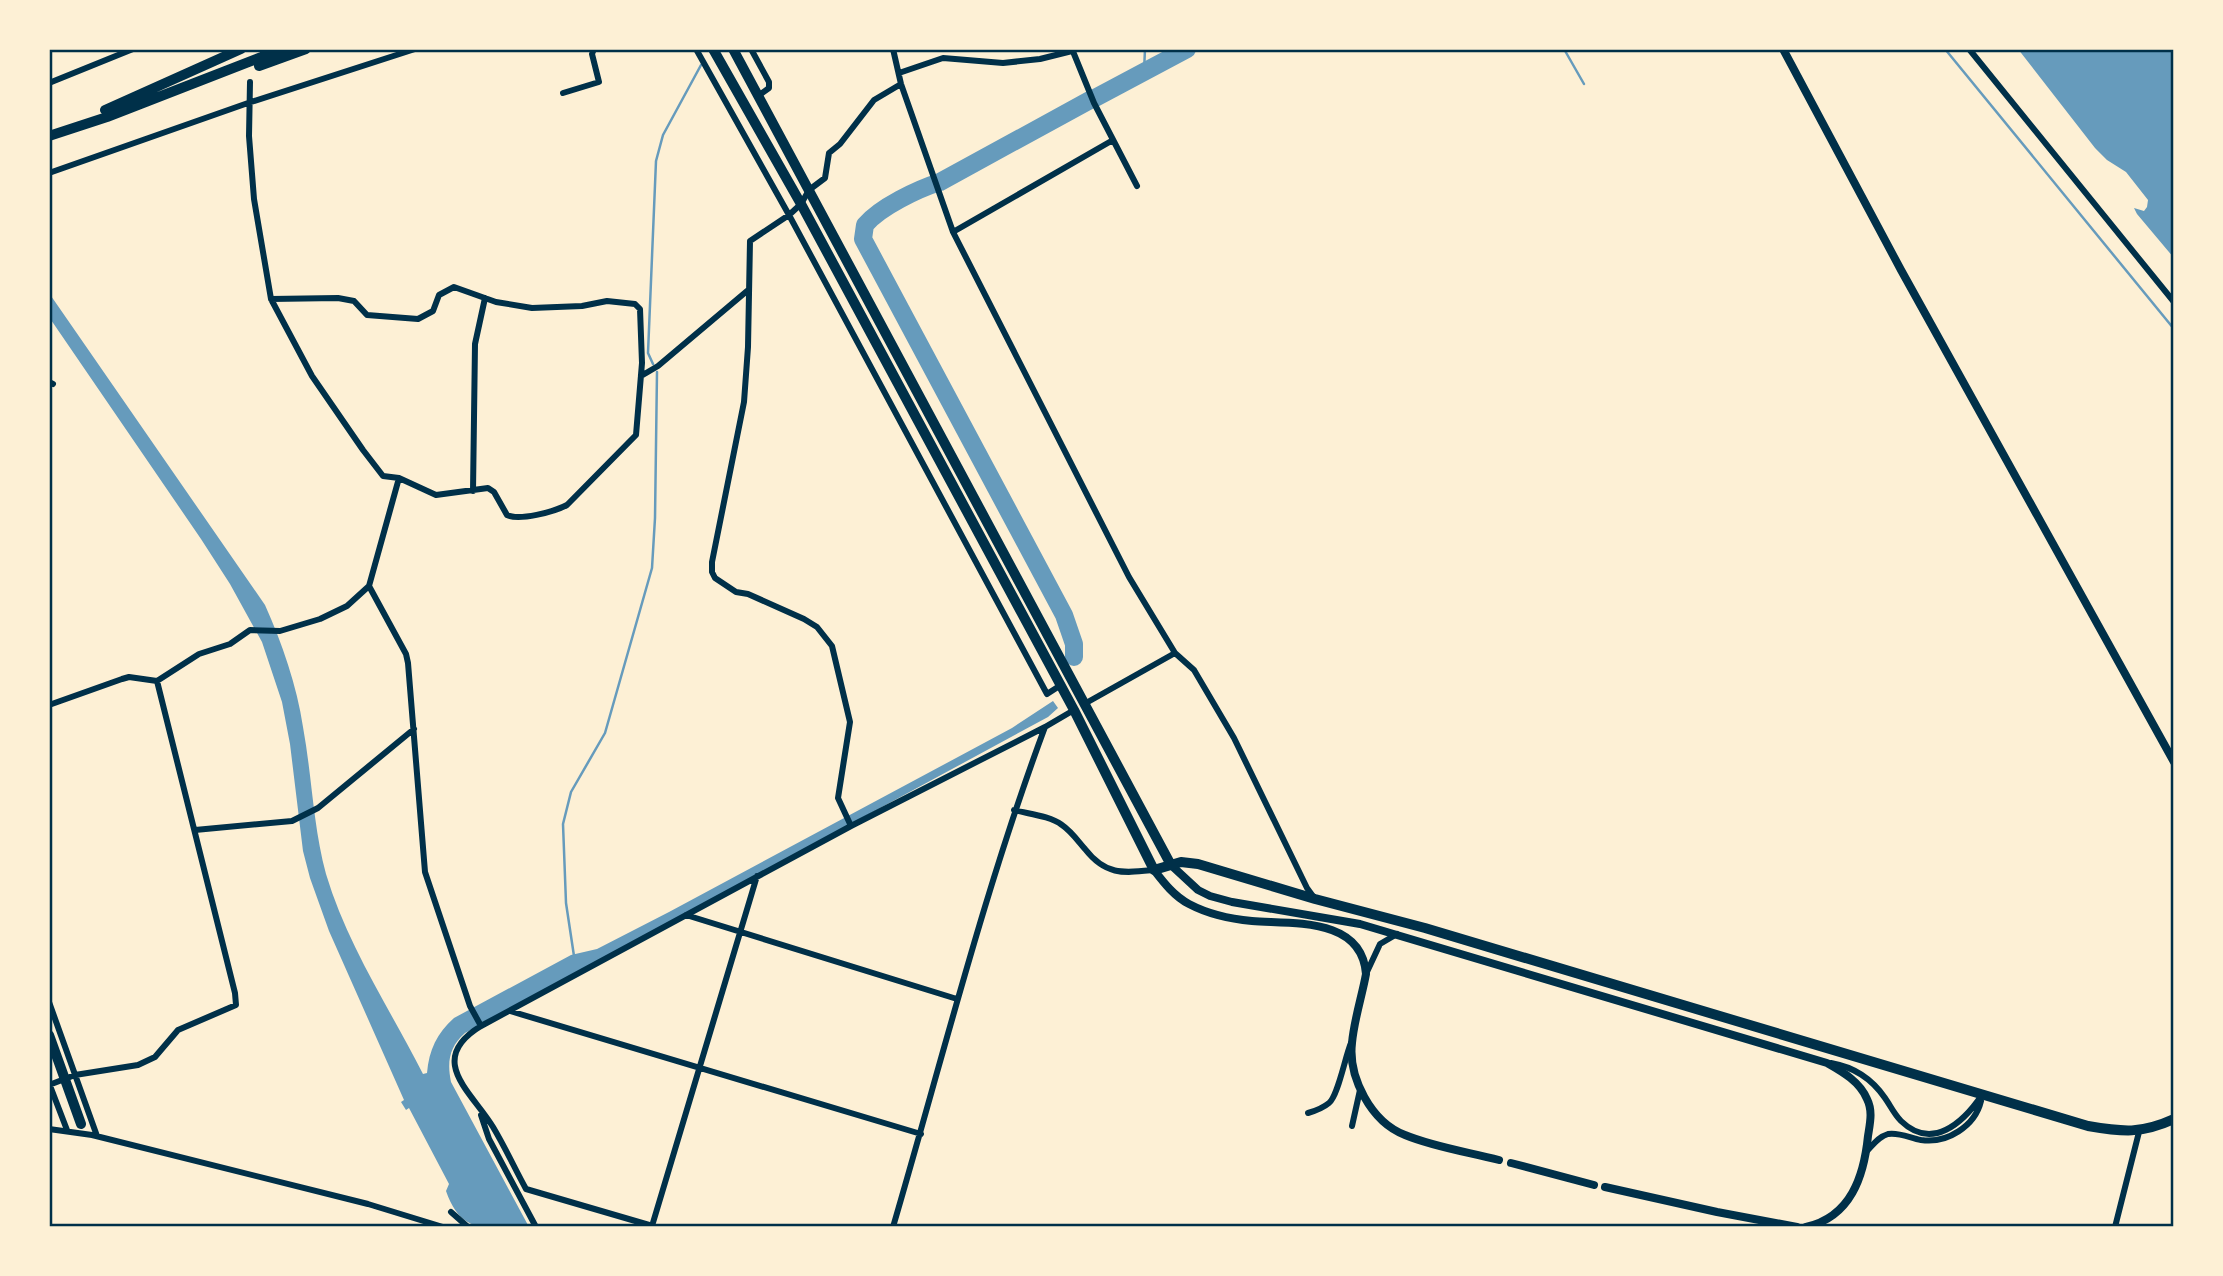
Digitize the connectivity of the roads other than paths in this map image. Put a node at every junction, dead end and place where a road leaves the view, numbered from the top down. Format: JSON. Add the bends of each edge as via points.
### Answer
{"nodes":[{"id":1,"x":133,"y":49,"type":"edge"},
{"id":2,"x":241,"y":49,"type":"edge"},
{"id":3,"x":282,"y":49,"type":"edge"},
{"id":4,"x":306,"y":49,"type":"edge"},
{"id":5,"x":415,"y":49,"type":"edge"},
{"id":6,"x":594,"y":49,"type":"edge"},
{"id":7,"x":696,"y":49,"type":"edge"},
{"id":8,"x":713,"y":49,"type":"edge"},
{"id":9,"x":733,"y":49,"type":"edge"},
{"id":10,"x":751,"y":49,"type":"edge"},
{"id":11,"x":893,"y":49,"type":"edge"},
{"id":12,"x":1783,"y":49,"type":"edge"},
{"id":13,"x":1969,"y":49,"type":"edge"},
{"id":14,"x":1072,"y":50,"type":"edge"},
{"id":15,"x":898,"y":74,"type":"junction"},
{"id":16,"x":49,"y":82,"type":"edge"},
{"id":17,"x":250,"y":82,"type":"dead end"},
{"id":18,"x":901,"y":84,"type":"junction"},
{"id":19,"x":563,"y":93,"type":"dead end"},
{"id":20,"x":758,"y":96,"type":"junction"},
{"id":21,"x":248,"y":103,"type":"junction"},
{"id":22,"x":107,"y":117,"type":"junction"},
{"id":23,"x":54,"y":134,"type":"edge"},
{"id":24,"x":1113,"y":140,"type":"junction"},
{"id":25,"x":49,"y":173,"type":"edge"},
{"id":26,"x":1137,"y":186,"type":"dead end"},
{"id":27,"x":809,"y":190,"type":"junction"},
{"id":28,"x":801,"y":204,"type":"junction"},
{"id":29,"x":789,"y":215,"type":"junction"},
{"id":30,"x":953,"y":232,"type":"junction"},
{"id":31,"x":747,"y":291,"type":"junction"},
{"id":32,"x":485,"y":298,"type":"junction"},
{"id":33,"x":271,"y":299,"type":"junction"},
{"id":34,"x":2174,"y":302,"type":"edge"},
{"id":35,"x":641,"y":376,"type":"junction"},
{"id":36,"x":399,"y":478,"type":"junction"},
{"id":37,"x":472,"y":491,"type":"junction"},
{"id":38,"x":369,"y":586,"type":"junction"},
{"id":39,"x":1175,"y":653,"type":"junction"},
{"id":40,"x":157,"y":681,"type":"junction"},
{"id":41,"x":1061,"y":685,"type":"junction"},
{"id":42,"x":1086,"y":703,"type":"junction"},
{"id":43,"x":49,"y":705,"type":"edge"},
{"id":44,"x":1074,"y":710,"type":"junction"},
{"id":45,"x":1045,"y":727,"type":"junction"},
{"id":46,"x":414,"y":729,"type":"junction"},
{"id":47,"x":2174,"y":762,"type":"edge"},
{"id":48,"x":1014,"y":810,"type":"junction"},
{"id":49,"x":851,"y":826,"type":"junction"},
{"id":50,"x":195,"y":830,"type":"junction"},
{"id":51,"x":1171,"y":865,"type":"junction"},
{"id":52,"x":1154,"y":870,"type":"junction"},
{"id":53,"x":757,"y":876,"type":"junction"},
{"id":54,"x":1315,"y":899,"type":"junction"},
{"id":55,"x":686,"y":915,"type":"junction"},
{"id":56,"x":740,"y":933,"type":"junction"},
{"id":57,"x":1397,"y":934,"type":"junction"},
{"id":58,"x":1366,"y":974,"type":"junction"},
{"id":59,"x":957,"y":999,"type":"junction"},
{"id":60,"x":49,"y":1002,"type":"edge"},
{"id":61,"x":510,"y":1011,"type":"junction"},
{"id":62,"x":480,"y":1025,"type":"junction"},
{"id":63,"x":49,"y":1035,"type":"edge"},
{"id":64,"x":1352,"y":1041,"type":"junction"},
{"id":65,"x":1828,"y":1063,"type":"junction"},
{"id":66,"x":700,"y":1069,"type":"junction"},
{"id":67,"x":72,"y":1076,"type":"junction"},
{"id":68,"x":50,"y":1084,"type":"edge"},
{"id":69,"x":1360,"y":1090,"type":"junction"},
{"id":70,"x":1982,"y":1095,"type":"junction"},
{"id":71,"x":479,"y":1110,"type":"junction"},
{"id":72,"x":1308,"y":1113,"type":"dead end"},
{"id":73,"x":2174,"y":1119,"type":"edge"},
{"id":74,"x":81,"y":1124,"type":"dead end"},
{"id":75,"x":1352,"y":1126,"type":"dead end"},
{"id":76,"x":49,"y":1129,"type":"edge"},
{"id":77,"x":69,"y":1130,"type":"junction"},
{"id":78,"x":2139,"y":1132,"type":"junction"},
{"id":79,"x":920,"y":1134,"type":"junction"},
{"id":80,"x":94,"y":1136,"type":"junction"},
{"id":81,"x":1866,"y":1152,"type":"junction"},
{"id":82,"x":1499,"y":1160,"type":"dead end"},
{"id":83,"x":1511,"y":1163,"type":"dead end"},
{"id":84,"x":1594,"y":1185,"type":"dead end"},
{"id":85,"x":1605,"y":1187,"type":"dead end"},
{"id":86,"x":451,"y":1212,"type":"dead end"},
{"id":87,"x":654,"y":1226,"type":"edge"},
{"id":88,"x":443,"y":1227,"type":"edge"},
{"id":89,"x":468,"y":1227,"type":"edge"},
{"id":90,"x":536,"y":1227,"type":"edge"},
{"id":91,"x":893,"y":1227,"type":"edge"},
{"id":92,"x":1797,"y":1227,"type":"edge"},
{"id":93,"x":1806,"y":1227,"type":"edge"},
{"id":94,"x":2115,"y":1227,"type":"edge"}],
"edges":[{"from":1,"to":16,"type":"street"},
{"from":2,"to":23,"type":"highway"},
{"from":3,"to":22,"type":"highway"},
{"from":4,"to":22,"type":"highway"},
{"from":5,"to":21,"type":"street"},
{"from":6,"to":19,"type":"street","via":[[598,82]]},
{"from":7,"to":29,"type":"street"},
{"from":8,"to":28,"type":"main road"},
{"from":9,"to":20,"type":"main road"},
{"from":10,"to":20,"type":"street","via":[[769,82],[769,88]]},
{"from":11,"to":15,"type":"street"},
{"from":12,"to":47,"type":"street","via":[[1900,270]]},
{"from":13,"to":34,"type":"street"},
{"from":14,"to":15,"type":"street","via":[[1006,62],[943,58]]},
{"from":14,"to":24,"type":"street"},
{"from":15,"to":18,"type":"street"},
{"from":17,"to":21,"type":"street"},
{"from":18,"to":27,"type":"street","via":[[874,100],[829,153],[825,178]]},
{"from":18,"to":30,"type":"street"},
{"from":20,"to":27,"type":"main road"},
{"from":21,"to":25,"type":"street"},
{"from":21,"to":33,"type":"street","via":[[254,199]]},
{"from":22,"to":23,"type":"highway"},
{"from":24,"to":26,"type":"street"},
{"from":24,"to":30,"type":"street"},
{"from":27,"to":28,"type":"street"},
{"from":27,"to":42,"type":"main road"},
{"from":28,"to":29,"type":"street"},
{"from":28,"to":41,"type":"main road"},
{"from":29,"to":31,"type":"street","via":[[750,241]]},
{"from":29,"to":41,"type":"street","via":[[1047,694]]},
{"from":30,"to":39,"type":"street","via":[[1129,576]]},
{"from":31,"to":35,"type":"street"},
{"from":31,"to":49,"type":"street","via":[[744,402],[712,572],[736,592],[778,606],[817,627],[832,646],[850,722],[838,798]]},
{"from":32,"to":33,"type":"street","via":[[454,288],[439,295],[433,311],[418,319],[367,315],[354,301],[338,298]]},
{"from":32,"to":35,"type":"street","via":[[532,308],[607,301],[635,304],[640,309]]},
{"from":32,"to":37,"type":"street","via":[[475,344]]},
{"from":33,"to":36,"type":"street","via":[[312,376],[363,450],[383,476]]},
{"from":35,"to":37,"type":"street","via":[[636,435],[567,505],[509,517],[491,489]]},
{"from":36,"to":37,"type":"street","via":[[436,495]]},
{"from":36,"to":38,"type":"street"},
{"from":38,"to":40,"type":"street","via":[[347,606],[320,619],[280,631],[250,630]]},
{"from":38,"to":46,"type":"street","via":[[406,654]]},
{"from":39,"to":42,"type":"street"},
{"from":39,"to":54,"type":"street","via":[[1194,670],[1234,738]]},
{"from":40,"to":43,"type":"street","via":[[129,677]]},
{"from":40,"to":50,"type":"street"},
{"from":41,"to":44,"type":"main road"},
{"from":42,"to":51,"type":"main road"},
{"from":44,"to":45,"type":"street"},
{"from":44,"to":52,"type":"main road"},
{"from":45,"to":48,"type":"street"},
{"from":45,"to":49,"type":"street"},
{"from":46,"to":50,"type":"street","via":[[318,807],[292,821]]},
{"from":46,"to":62,"type":"street","via":[[425,872]]},
{"from":48,"to":52,"type":"street","via":[[1060,823],[1106,869],[1126,873]]},
{"from":48,"to":59,"type":"street"},
{"from":49,"to":53,"type":"street"},
{"from":50,"to":67,"type":"street","via":[[236,1006],[178,1030],[155,1058]]},
{"from":51,"to":52,"type":"main road"},
{"from":51,"to":54,"type":"main road","via":[[1188,862]]},
{"from":51,"to":57,"type":"street","via":[[1210,896]]},
{"from":52,"to":58,"type":"street","via":[[1176,895],[1202,910],[1228,918],[1303,923],[1340,932],[1356,944]]},
{"from":53,"to":55,"type":"street"},
{"from":53,"to":56,"type":"street"},
{"from":54,"to":70,"type":"main road"},
{"from":55,"to":56,"type":"street"},
{"from":55,"to":61,"type":"street"},
{"from":56,"to":59,"type":"street"},
{"from":56,"to":66,"type":"street"},
{"from":57,"to":58,"type":"street","via":[[1380,944]]},
{"from":57,"to":65,"type":"street"},
{"from":58,"to":64,"type":"street"},
{"from":59,"to":79,"type":"street"},
{"from":60,"to":67,"type":"street"},
{"from":61,"to":62,"type":"street"},
{"from":61,"to":66,"type":"street"},
{"from":62,"to":71,"type":"street","via":[[459,1044],[454,1061],[458,1080]]},
{"from":63,"to":74,"type":"main road"},
{"from":64,"to":69,"type":"street","via":[[1353,1070]]},
{"from":64,"to":72,"type":"street","via":[[1335,1096]]},
{"from":65,"to":70,"type":"street","via":[[1845,1065],[1866,1077],[1902,1122],[1923,1133],[1958,1124]]},
{"from":65,"to":81,"type":"street","via":[[1867,1097],[1871,1115]]},
{"from":66,"to":79,"type":"street"},
{"from":66,"to":87,"type":"street"},
{"from":67,"to":68,"type":"street"},
{"from":67,"to":80,"type":"street"},
{"from":68,"to":77,"type":"street"},
{"from":69,"to":75,"type":"street"},
{"from":69,"to":82,"type":"street","via":[[1377,1113],[1403,1135]]},
{"from":70,"to":78,"type":"main road","via":[[2088,1126]]},
{"from":70,"to":81,"type":"street","via":[[1978,1112],[1949,1137],[1923,1141],[1891,1133]]},
{"from":71,"to":87,"type":"street","via":[[527,1189]]},
{"from":71,"to":90,"type":"street","via":[[489,1139]]},
{"from":73,"to":78,"type":"main road"},
{"from":76,"to":77,"type":"street"},
{"from":77,"to":80,"type":"street"},
{"from":78,"to":94,"type":"street"},
{"from":79,"to":91,"type":"street"},
{"from":80,"to":88,"type":"street"},
{"from":81,"to":93,"type":"street","via":[[1858,1186],[1848,1201],[1825,1220]]},
{"from":83,"to":84,"type":"street"},
{"from":85,"to":92,"type":"street"},
{"from":86,"to":89,"type":"street"}]}
